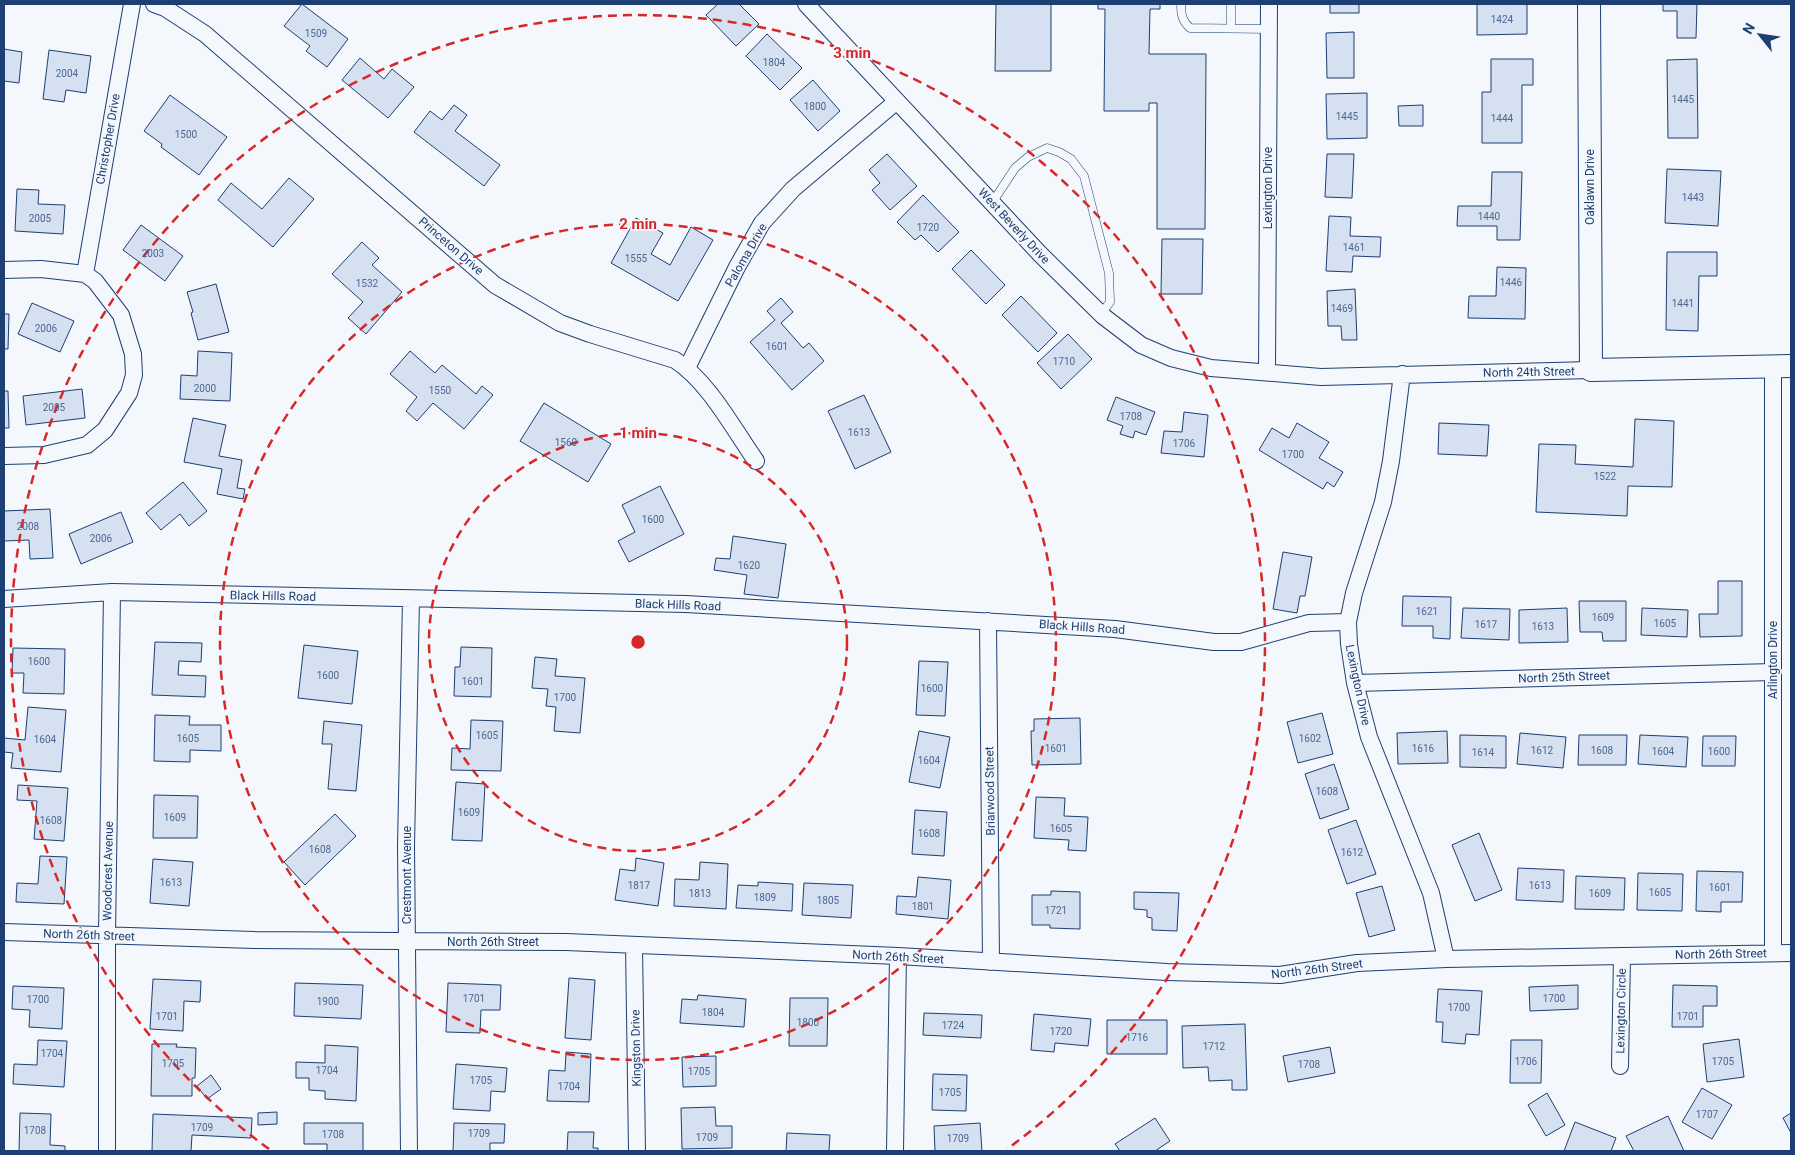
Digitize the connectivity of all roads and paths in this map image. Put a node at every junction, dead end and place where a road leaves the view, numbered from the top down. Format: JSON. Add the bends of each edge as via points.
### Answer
{"nodes":[{"id":1,"x":132,"y":4,"type":"edge"},
{"id":2,"x":154,"y":4,"type":"edge"},
{"id":3,"x":806,"y":4,"type":"edge"},
{"id":4,"x":1181,"y":4,"type":"edge"},
{"id":5,"x":1232,"y":4,"type":"edge"},
{"id":6,"x":1270,"y":4,"type":"edge"},
{"id":7,"x":1589,"y":4,"type":"edge"},
{"id":8,"x":1231,"y":28,"type":"junction"},
{"id":9,"x":1269,"y":29,"type":"junction"},
{"id":10,"x":897,"y":101,"type":"junction"},
{"id":11,"x":992,"y":203,"type":"junction"},
{"id":12,"x":4,"y":270,"type":"edge"},
{"id":13,"x":85,"y":274,"type":"junction"},
{"id":14,"x":1101,"y":314,"type":"junction"},
{"id":15,"x":1782,"y":366,"type":"edge"},
{"id":16,"x":687,"y":368,"type":"junction"},
{"id":17,"x":1591,"y":370,"type":"junction"},
{"id":18,"x":1267,"y":372,"type":"junction"},
{"id":19,"x":1402,"y":374,"type":"junction"},
{"id":20,"x":4,"y":456,"type":"edge"},
{"id":21,"x":756,"y":461,"type":"dead end"},
{"id":22,"x":112,"y":592,"type":"junction"},
{"id":23,"x":4,"y":599,"type":"edge"},
{"id":24,"x":411,"y":599,"type":"junction"},
{"id":25,"x":988,"y":621,"type":"junction"},
{"id":26,"x":1348,"y":622,"type":"junction"},
{"id":27,"x":1773,"y":672,"type":"junction"},
{"id":28,"x":1355,"y":683,"type":"junction"},
{"id":29,"x":4,"y":932,"type":"edge"},
{"id":30,"x":107,"y":935,"type":"junction"},
{"id":31,"x":408,"y":941,"type":"junction"},
{"id":32,"x":634,"y":945,"type":"junction"},
{"id":33,"x":1773,"y":953,"type":"junction"},
{"id":34,"x":1791,"y":953,"type":"edge"},
{"id":35,"x":898,"y":956,"type":"junction"},
{"id":36,"x":1622,"y":956,"type":"junction"},
{"id":37,"x":1446,"y":959,"type":"junction"},
{"id":38,"x":991,"y":962,"type":"junction"},
{"id":39,"x":1620,"y":1066,"type":"dead end"},
{"id":40,"x":107,"y":1151,"type":"edge"},
{"id":41,"x":409,"y":1151,"type":"edge"},
{"id":42,"x":637,"y":1151,"type":"edge"},
{"id":43,"x":895,"y":1151,"type":"edge"}],
"edges":[{"from":1,"to":13,"type":"street","name":"Christopher Drive"},
{"from":2,"to":16,"type":"street","name":"Princeton Drive","via":[[205,34],[495,284],[560,323],[675,360]]},
{"from":3,"to":10,"type":"street","name":"West Beverly Drive"},
{"from":4,"to":8,"type":"lane","via":[[1184,23],[1190,28]]},
{"from":5,"to":8,"type":"lane"},
{"from":6,"to":9,"type":"street","name":"Lexington Drive"},
{"from":7,"to":17,"type":"street","name":"Oaklawn Drive"},
{"from":8,"to":9,"type":"lane"},
{"from":9,"to":18,"type":"street","name":"Lexington Drive"},
{"from":10,"to":11,"type":"street","name":"West Beverly Drive"},
{"from":10,"to":16,"type":"street","name":"Paloma Drive","via":[[793,189],[762,223]]},
{"from":11,"to":14,"type":"street","name":"West Beverly Drive"},
{"from":11,"to":14,"type":"lane","via":[[1015,168],[1028,157],[1047,148],[1071,159],[1084,176],[1109,273],[1110,302]]},
{"from":12,"to":13,"type":"street","via":[[41,269]]},
{"from":13,"to":20,"type":"street","via":[[95,281],[121,315],[133,354],[134,375],[129,393],[105,430],[86,445],[44,455]]},
{"from":14,"to":18,"type":"street","name":"West Beverly Drive","via":[[1141,345],[1171,358],[1211,368]]},
{"from":15,"to":17,"type":"street","name":"North 24th Street"},
{"from":15,"to":27,"type":"street","name":"Arlington Drive"},
{"from":16,"to":21,"type":"street","name":"Princeton Drive"},
{"from":17,"to":19,"type":"street","name":"North 24th Street"},
{"from":18,"to":19,"type":"street","name":"North 24th Street","via":[[1321,376]]},
{"from":19,"to":26,"type":"street","name":"Lexington Drive","via":[[1384,502],[1354,593]]},
{"from":22,"to":23,"type":"street","name":"Black Hills Road"},
{"from":22,"to":24,"type":"street","name":"Black Hills Road"},
{"from":22,"to":30,"type":"street","name":"Woodcrest Avenue"},
{"from":24,"to":25,"type":"street","name":"Black Hills Road","via":[[686,604]]},
{"from":24,"to":31,"type":"street","name":"Crestmont Avenue","via":[[406,846]]},
{"from":25,"to":26,"type":"street","name":"Black Hills Road","via":[[1115,629],[1214,642],[1241,642],[1309,623]]},
{"from":25,"to":38,"type":"street","name":"Briarwood Street"},
{"from":26,"to":28,"type":"street","name":"Lexington Drive"},
{"from":27,"to":28,"type":"street","name":"North 25th Street"},
{"from":27,"to":33,"type":"street","name":"Arlington Drive"},
{"from":28,"to":37,"type":"street","name":"Lexington Drive","via":[[1369,737],[1431,893]]},
{"from":29,"to":30,"type":"street","name":"North 26th Street"},
{"from":30,"to":31,"type":"street","name":"North 26th Street"},
{"from":30,"to":40,"type":"street","name":"Woodcrest Avenue"},
{"from":31,"to":32,"type":"street","name":"North 26th Street"},
{"from":31,"to":41,"type":"street","name":"Crestmont Avenue"},
{"from":32,"to":35,"type":"street","name":"North 26th Street"},
{"from":32,"to":42,"type":"street","name":"Kingston Drive"},
{"from":33,"to":34,"type":"street","name":"North 26th Street"},
{"from":33,"to":36,"type":"street","name":"North 26th Street"},
{"from":35,"to":38,"type":"street","name":"North 26th Street"},
{"from":35,"to":43,"type":"street"},
{"from":36,"to":37,"type":"street","name":"North 26th Street"},
{"from":36,"to":39,"type":"street","name":"Lexington Circle"},
{"from":37,"to":38,"type":"street","name":"North 26th Street","via":[[1357,963],[1280,976]]}]}
